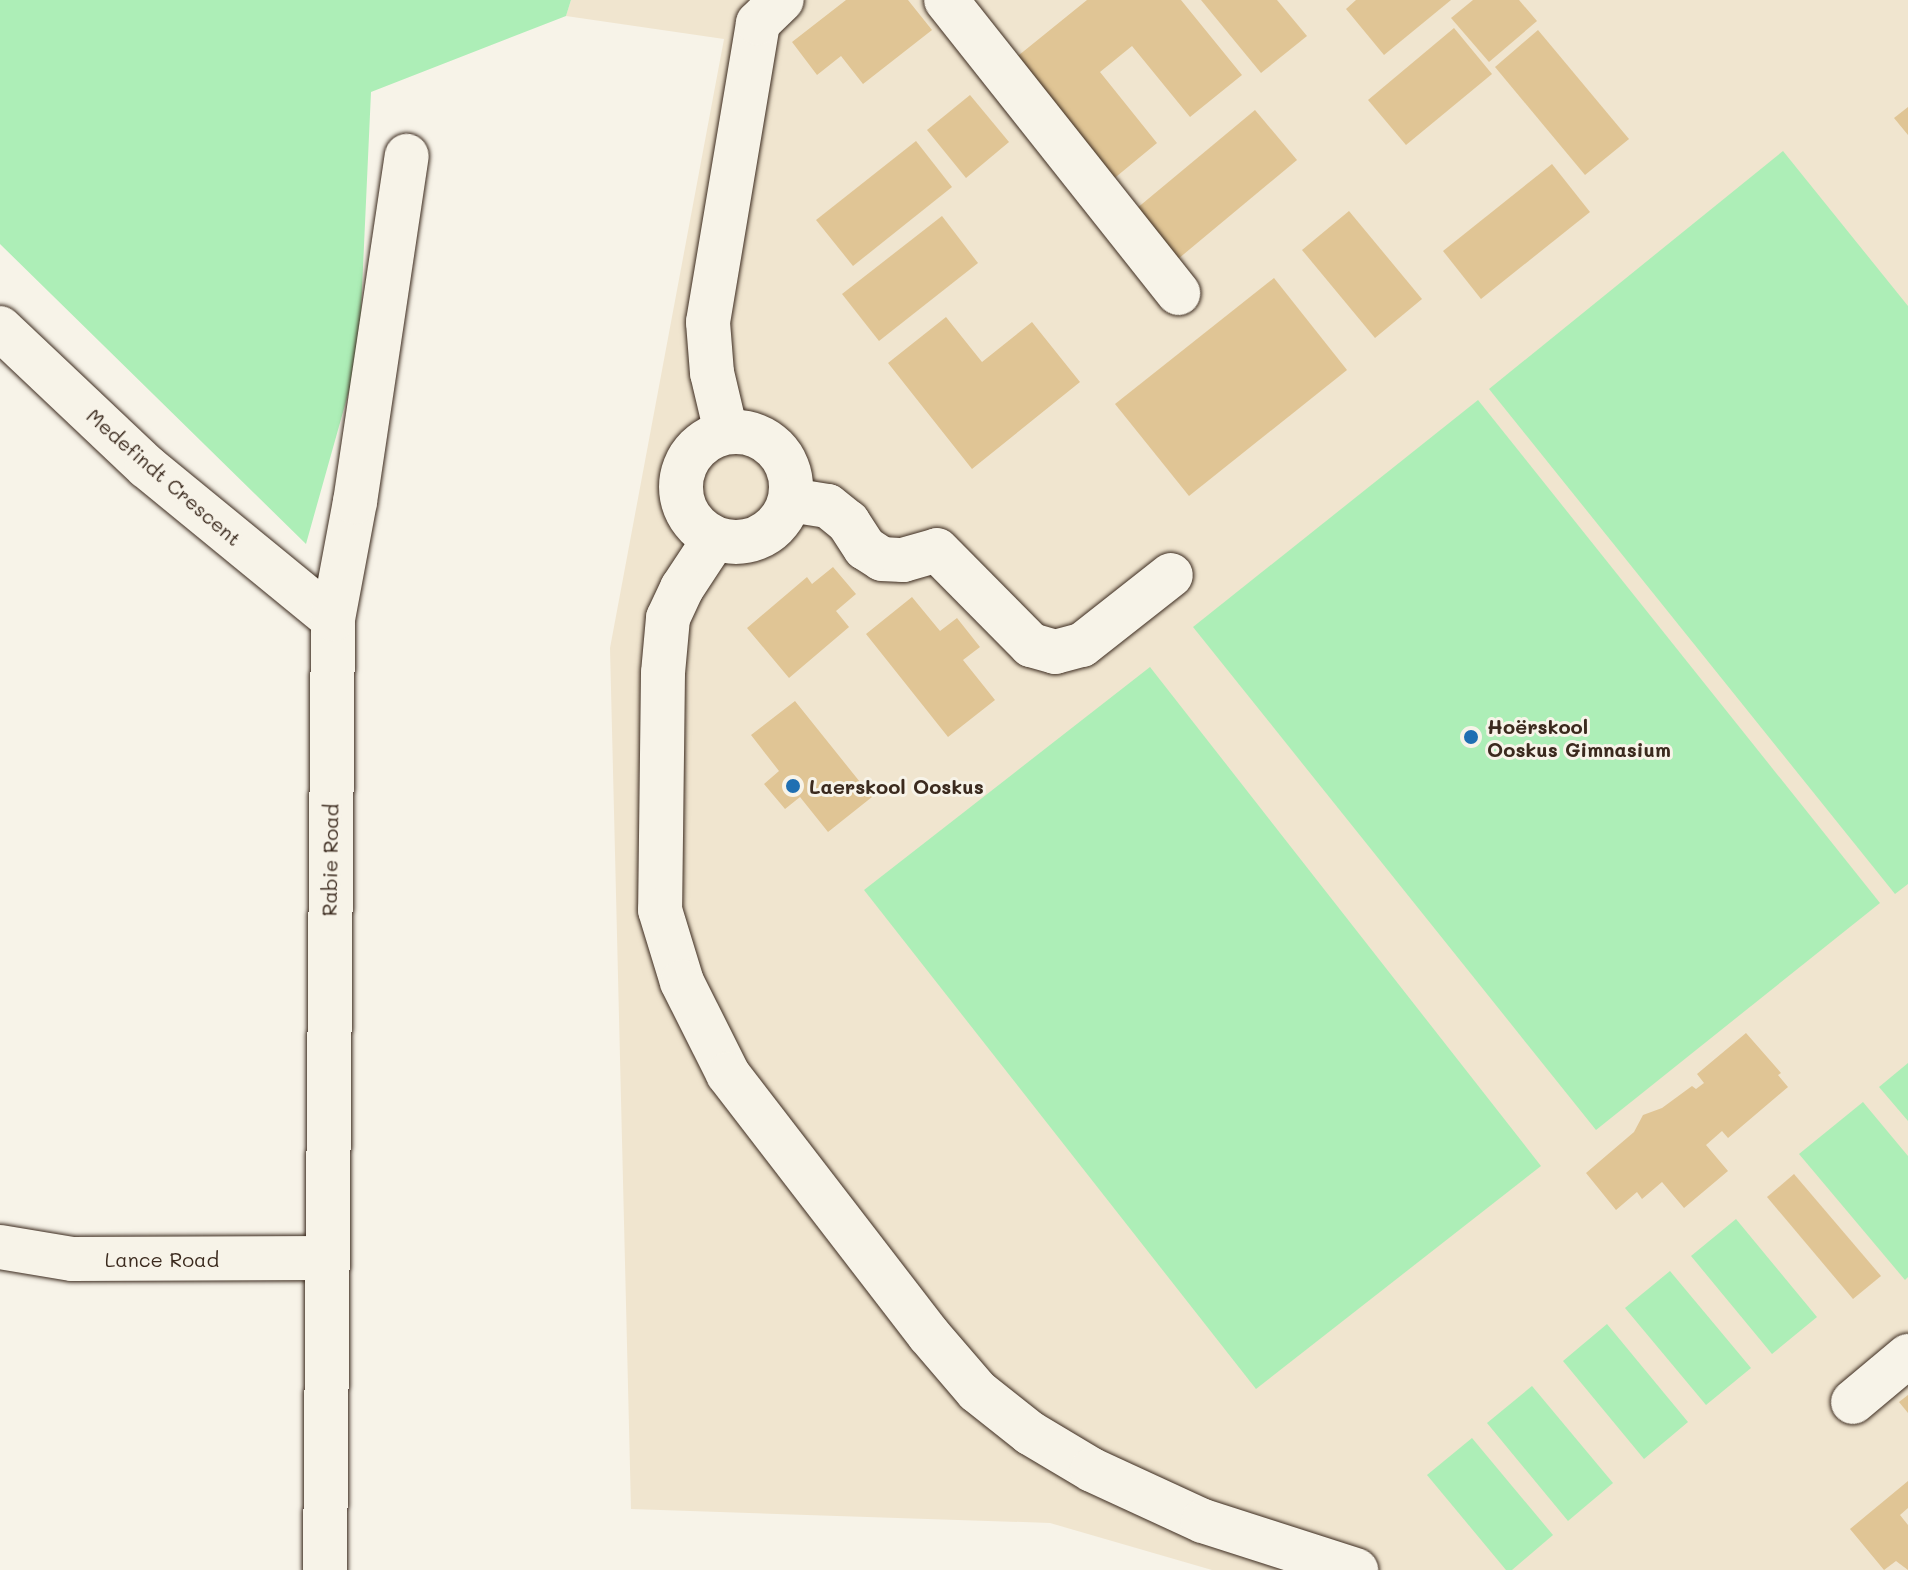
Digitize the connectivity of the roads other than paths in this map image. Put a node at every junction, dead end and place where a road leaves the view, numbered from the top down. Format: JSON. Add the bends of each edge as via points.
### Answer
{"nodes":[{"id":1,"x":782,"y":0,"type":"edge"},
{"id":2,"x":946,"y":0,"type":"edge"},
{"id":3,"x":407,"y":156,"type":"dead end"},
{"id":4,"x":1178,"y":293,"type":"dead end"},
{"id":5,"x":0,"y":328,"type":"edge"},
{"id":6,"x":726,"y":432,"type":"junction"},
{"id":7,"x":790,"y":500,"type":"junction"},
{"id":8,"x":715,"y":538,"type":"junction"},
{"id":9,"x":1171,"y":575,"type":"dead end"},
{"id":10,"x":333,"y":619,"type":"junction"},
{"id":11,"x":0,"y":1247,"type":"edge"},
{"id":12,"x":325,"y":1258,"type":"junction"},
{"id":13,"x":1908,"y":1356,"type":"edge"},
{"id":14,"x":1853,"y":1402,"type":"dead end"},
{"id":15,"x":325,"y":1570,"type":"edge"},
{"id":16,"x":1356,"y":1570,"type":"edge"}],
"edges":[{"from":1,"to":6,"type":"street","via":[[758,23],[708,322],[712,373]]},
{"from":2,"to":4,"type":"street"},
{"from":3,"to":10,"type":"street","name":"Rabie Road"},
{"from":5,"to":10,"type":"street","name":"Medefindt Crescent","via":[[147,467]]},
{"from":6,"to":7,"type":"street","via":[[760,437],[775,448],[786,463]]},
{"from":6,"to":8,"type":"street","via":[[695,450],[681,482],[689,516]]},
{"from":7,"to":8,"type":"street","via":[[769,531],[734,542]]},
{"from":7,"to":9,"type":"street","via":[[828,506],[848,522],[865,548],[882,559],[903,560],[937,550],[1031,645],[1055,652],[1082,645]]},
{"from":8,"to":16,"type":"street","via":[[668,618],[660,910],[682,982],[728,1074],[977,1391],[1092,1470],[1203,1521]]},
{"from":10,"to":12,"type":"street","name":"Rabie Road"},
{"from":11,"to":12,"type":"street","name":"Lance Road","via":[[72,1259]]},
{"from":12,"to":15,"type":"street","name":"Rabie Road"},
{"from":13,"to":14,"type":"street"}]}
